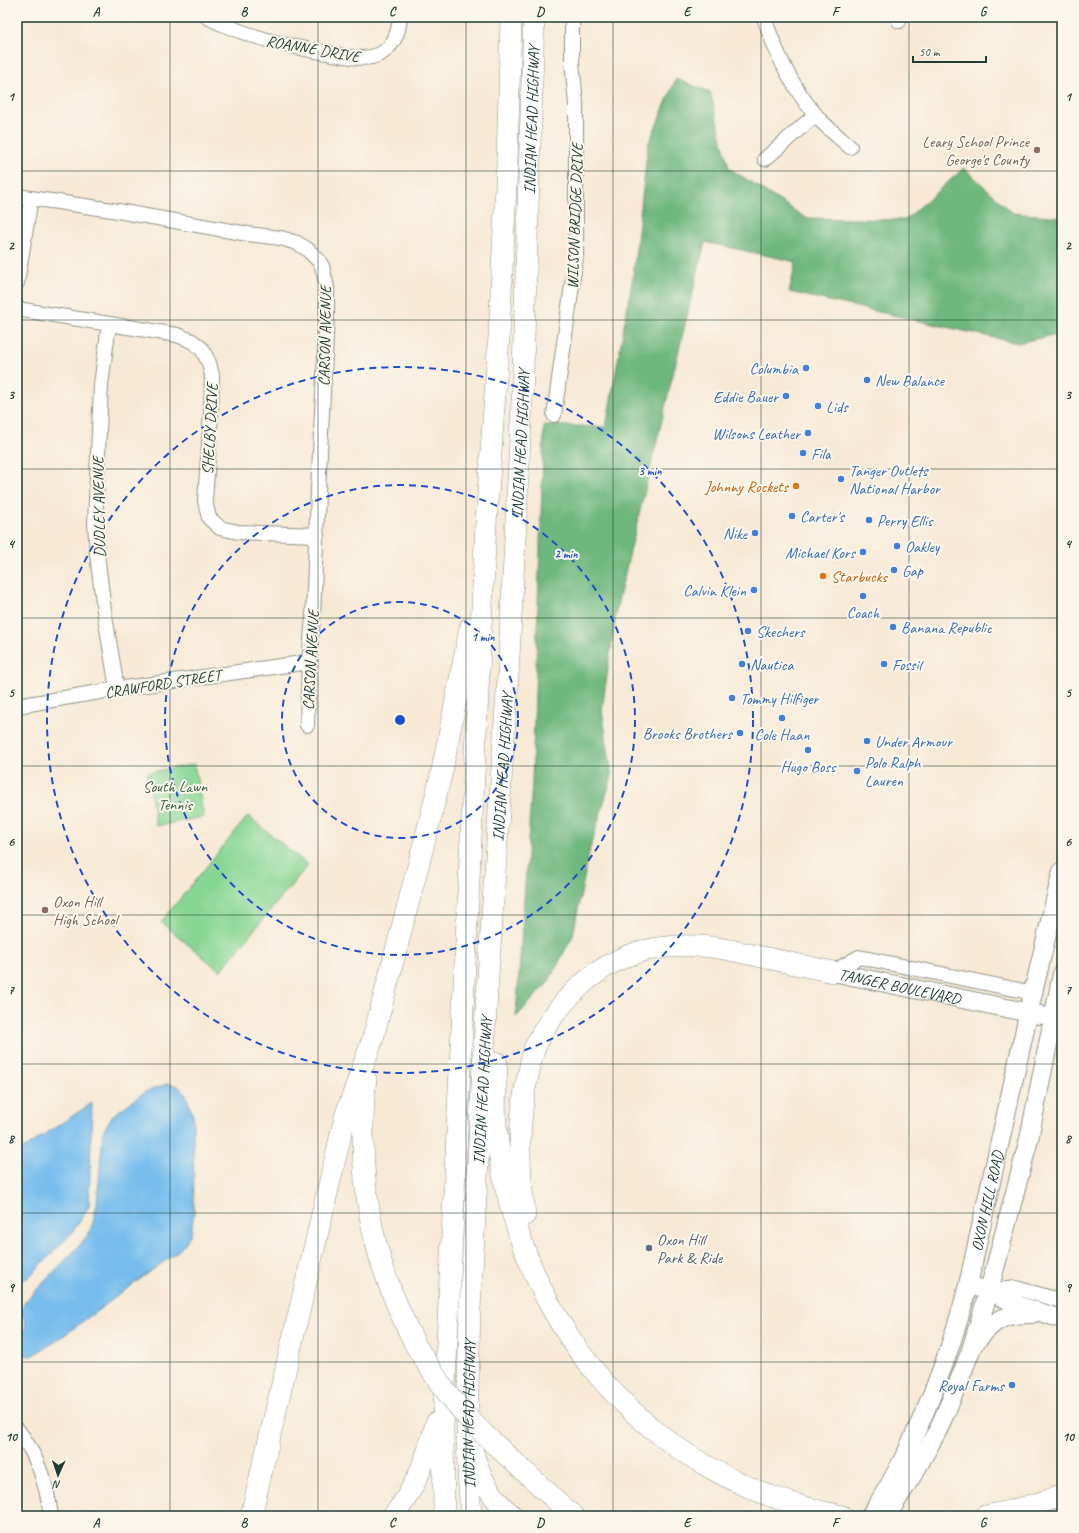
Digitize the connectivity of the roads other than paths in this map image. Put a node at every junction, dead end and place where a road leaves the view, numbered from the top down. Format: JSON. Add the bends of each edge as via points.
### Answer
{"nodes":[{"id":1,"x":207,"y":17,"type":"edge"},
{"id":2,"x":400,"y":17,"type":"edge"},
{"id":3,"x":511,"y":17,"type":"edge"},
{"id":4,"x":534,"y":17,"type":"edge"},
{"id":5,"x":572,"y":17,"type":"edge"},
{"id":6,"x":764,"y":17,"type":"edge"},
{"id":7,"x":815,"y":115,"type":"junction"},
{"id":8,"x":850,"y":147,"type":"dead end"},
{"id":9,"x":764,"y":159,"type":"dead end"},
{"id":10,"x":17,"y":196,"type":"edge"},
{"id":11,"x":31,"y":198,"type":"junction"},
{"id":12,"x":17,"y":283,"type":"edge"},
{"id":13,"x":17,"y":309,"type":"edge"},
{"id":14,"x":109,"y":324,"type":"junction"},
{"id":15,"x":554,"y":415,"type":"dead end"},
{"id":16,"x":486,"y":523,"type":"junction"},
{"id":17,"x":316,"y":535,"type":"junction"},
{"id":18,"x":309,"y":662,"type":"junction"},
{"id":19,"x":508,"y":676,"type":"junction"},
{"id":20,"x":117,"y":689,"type":"junction"},
{"id":21,"x":17,"y":706,"type":"edge"},
{"id":22,"x":307,"y":725,"type":"dead end"},
{"id":23,"x":1062,"y":871,"type":"edge"},
{"id":24,"x":832,"y":972,"type":"junction"},
{"id":25,"x":1062,"y":974,"type":"edge"},
{"id":26,"x":1033,"y":993,"type":"junction"},
{"id":27,"x":1029,"y":1012,"type":"junction"},
{"id":28,"x":1058,"y":1012,"type":"edge"},
{"id":29,"x":373,"y":1038,"type":"junction"},
{"id":30,"x":968,"y":1285,"type":"junction"},
{"id":31,"x":990,"y":1291,"type":"junction"},
{"id":32,"x":542,"y":1292,"type":"junction"},
{"id":33,"x":1062,"y":1301,"type":"edge"},
{"id":34,"x":1054,"y":1316,"type":"edge"},
{"id":35,"x":970,"y":1353,"type":"junction"},
{"id":36,"x":446,"y":1379,"type":"junction"},
{"id":37,"x":467,"y":1426,"type":"junction"},
{"id":38,"x":17,"y":1429,"type":"edge"},
{"id":39,"x":535,"y":1482,"type":"junction"},
{"id":40,"x":1062,"y":1496,"type":"edge"},
{"id":41,"x":51,"y":1516,"type":"edge"},
{"id":42,"x":251,"y":1516,"type":"edge"},
{"id":43,"x":393,"y":1516,"type":"edge"},
{"id":44,"x":444,"y":1516,"type":"edge"},
{"id":45,"x":471,"y":1516,"type":"edge"},
{"id":46,"x":513,"y":1516,"type":"edge"},
{"id":47,"x":573,"y":1516,"type":"edge"},
{"id":48,"x":586,"y":1516,"type":"edge"},
{"id":49,"x":842,"y":1516,"type":"edge"},
{"id":50,"x":870,"y":1516,"type":"edge"},
{"id":51,"x":887,"y":1516,"type":"edge"},
{"id":52,"x":985,"y":1516,"type":"edge"}],
"edges":[{"from":1,"to":2,"type":"street","name":"ROANNE DRIVE","via":[[243,33],[270,41],[361,58],[377,55],[392,43],[398,32]]},
{"from":3,"to":16,"type":"highway","name":"INDIAN HEAD HIGHWAY","via":[[499,336]]},
{"from":4,"to":19,"type":"highway","name":"INDIAN HEAD HIGHWAY","via":[[522,401]]},
{"from":5,"to":15,"type":"street","name":"WILSON BRIDGE DRIVE","via":[[576,130],[576,256]]},
{"from":6,"to":7,"type":"street","via":[[790,78]]},
{"from":7,"to":8,"type":"street"},
{"from":7,"to":9,"type":"street"},
{"from":10,"to":11,"type":"street","name":"CARSON AVENUE"},
{"from":11,"to":12,"type":"street"},
{"from":11,"to":17,"type":"street","name":"CARSON AVENUE","via":[[281,238],[302,245],[319,261],[328,295]]},
{"from":13,"to":14,"type":"street","name":"SHELBY DRIVE"},
{"from":14,"to":17,"type":"street","name":"SHELBY DRIVE","via":[[186,338],[198,344],[206,355],[213,384],[205,501],[209,518],[220,528],[238,532]]},
{"from":14,"to":20,"type":"street","name":"DUDLEY AVENUE","via":[[103,357],[99,411],[95,523],[101,589]]},
{"from":16,"to":29,"type":"highway","via":[[467,644],[442,771]]},
{"from":16,"to":36,"type":"highway","name":"INDIAN HEAD HIGHWAY"},
{"from":17,"to":18,"type":"street","name":"CARSON AVENUE"},
{"from":18,"to":20,"type":"street","name":"CRAWFORD STREET"},
{"from":18,"to":22,"type":"street","name":"CARSON AVENUE"},
{"from":19,"to":32,"type":"highway","via":[[496,1125],[506,1190],[523,1245]]},
{"from":19,"to":37,"type":"highway","name":"INDIAN HEAD HIGHWAY","via":[[487,992],[470,1309]]},
{"from":20,"to":21,"type":"street","name":"CRAWFORD STREET"},
{"from":23,"to":26,"type":"main road","name":"OXON HILL ROAD"},
{"from":24,"to":26,"type":"street","name":"TANGER BOULEVARD","via":[[859,957]]},
{"from":24,"to":27,"type":"main road","name":"TANGER BOULEVARD"},
{"from":24,"to":32,"type":"highway","via":[[704,946],[658,948],[635,953],[608,966],[586,981],[568,998],[549,1022],[534,1049],[527,1077],[519,1136],[521,1189]]},
{"from":25,"to":28,"type":"main road","name":"OXON HILL ROAD"},
{"from":26,"to":27,"type":"main road","name":"OXON HILL ROAD"},
{"from":26,"to":28,"type":"main road"},
{"from":27,"to":28,"type":"main road","name":"TANGER BOULEVARD"},
{"from":27,"to":30,"type":"main road","name":"OXON HILL ROAD"},
{"from":28,"to":31,"type":"main road","name":"OXON HILL ROAD"},
{"from":29,"to":39,"type":"highway","bridge":true,"via":[[366,1082],[363,1165],[374,1238],[385,1274],[400,1314],[416,1346],[441,1385],[467,1417]]},
{"from":29,"to":42,"type":"highway","via":[[345,1117]]},
{"from":30,"to":31,"type":"main road"},
{"from":30,"to":50,"type":"main road","name":"OXON HILL ROAD","via":[[951,1347],[933,1394],[903,1460]]},
{"from":31,"to":33,"type":"street","via":[[1016,1288]]},
{"from":31,"to":34,"type":"main road","via":[[1012,1303]]},
{"from":31,"to":35,"type":"main road","name":"OXON HILL ROAD"},
{"from":32,"to":49,"type":"highway","via":[[574,1345],[604,1382],[627,1407],[680,1450],[780,1500]]},
{"from":34,"to":35,"type":"main road","via":[[1024,1313],[1006,1316],[981,1336]]},
{"from":35,"to":51,"type":"main road","name":"OXON HILL ROAD","via":[[938,1430]]},
{"from":36,"to":43,"type":"highway","via":[[432,1441],[409,1492]]},
{"from":36,"to":44,"type":"highway","name":"INDIAN HEAD HIGHWAY","via":[[443,1426]]},
{"from":37,"to":45,"type":"highway","name":"INDIAN HEAD HIGHWAY"},
{"from":37,"to":46,"type":"highway","via":[[484,1482],[494,1498]]},
{"from":38,"to":41,"type":"street","via":[[42,1475]]},
{"from":39,"to":47,"type":"highway"},
{"from":39,"to":48,"type":"highway"},
{"from":40,"to":52,"type":"highway","via":[[1009,1512]]}]}
